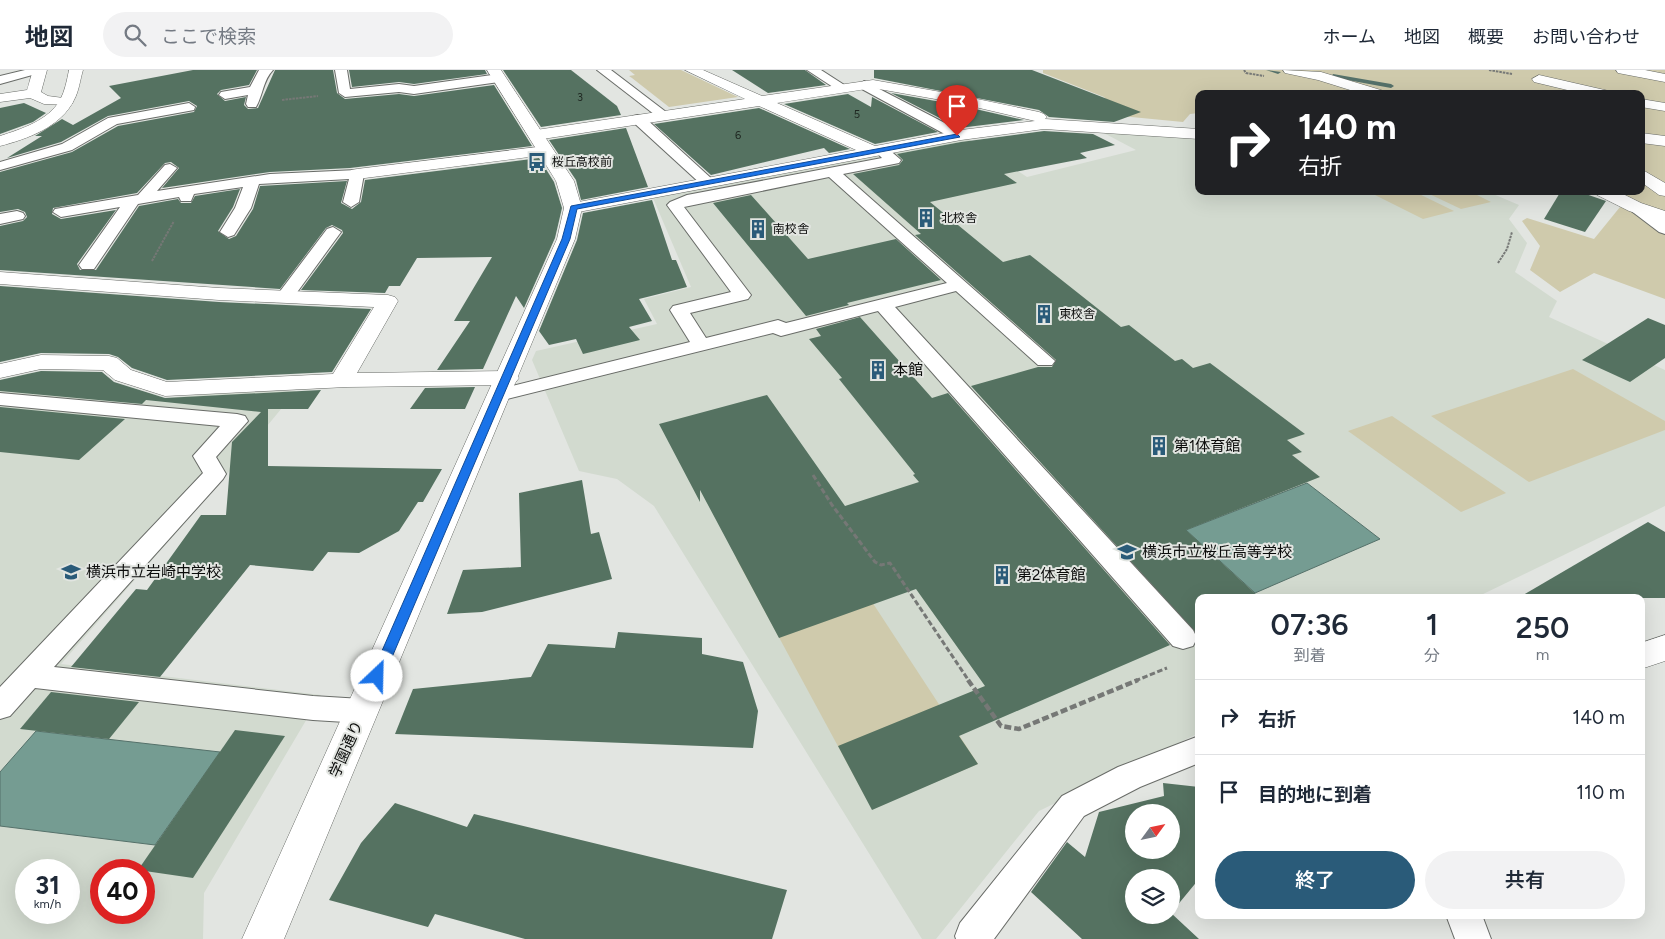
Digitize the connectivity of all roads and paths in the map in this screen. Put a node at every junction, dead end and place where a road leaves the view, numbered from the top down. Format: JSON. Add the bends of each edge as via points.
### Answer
{"nodes":[{"id":1,"x":40,"y":70,"type":"edge"},
{"id":2,"x":76,"y":70,"type":"edge"},
{"id":3,"x":267,"y":70,"type":"edge"},
{"id":4,"x":341,"y":70,"type":"edge"},
{"id":5,"x":603,"y":70,"type":"edge"},
{"id":6,"x":692,"y":70,"type":"edge"},
{"id":7,"x":813,"y":70,"type":"edge"},
{"id":8,"x":1290,"y":70,"type":"edge"},
{"id":9,"x":1623,"y":70,"type":"edge"},
{"id":10,"x":496,"y":74,"type":"edge"},
{"id":11,"x":1539,"y":78,"type":"dead end"},
{"id":12,"x":1665,"y":78,"type":"edge"},
{"id":13,"x":0,"y":80,"type":"edge"},
{"id":14,"x":864,"y":85,"type":"junction"},
{"id":15,"x":843,"y":88,"type":"junction"},
{"id":16,"x":255,"y":90,"type":"junction"},
{"id":17,"x":1366,"y":90,"type":"edge"},
{"id":18,"x":1588,"y":90,"type":"edge"},
{"id":19,"x":345,"y":93,"type":"junction"},
{"id":20,"x":33,"y":94,"type":"junction"},
{"id":21,"x":225,"y":95,"type":"dead end"},
{"id":22,"x":0,"y":98,"type":"edge"},
{"id":23,"x":758,"y":100,"type":"junction"},
{"id":24,"x":66,"y":102,"type":"junction"},
{"id":25,"x":252,"y":104,"type":"joint"},
{"id":26,"x":1645,"y":104,"type":"edge"},
{"id":27,"x":189,"y":107,"type":"dead end"},
{"id":28,"x":1665,"y":108,"type":"edge"},
{"id":29,"x":664,"y":115,"type":"junction"},
{"id":30,"x":1645,"y":115,"type":"edge"},
{"id":31,"x":1665,"y":118,"type":"edge"},
{"id":32,"x":638,"y":119,"type":"junction"},
{"id":33,"x":1078,"y":126,"type":"junction"},
{"id":34,"x":1195,"y":134,"type":"edge"},
{"id":35,"x":957,"y":136,"type":"junction"},
{"id":36,"x":1645,"y":138,"type":"edge"},
{"id":37,"x":0,"y":141,"type":"edge"},
{"id":38,"x":1665,"y":141,"type":"edge"},
{"id":39,"x":541,"y":143,"type":"junction"},
{"id":40,"x":878,"y":151,"type":"junction"},
{"id":41,"x":0,"y":166,"type":"edge"},
{"id":42,"x":170,"y":168,"type":"dead end"},
{"id":43,"x":832,"y":172,"type":"junction"},
{"id":44,"x":357,"y":174,"type":"junction"},
{"id":45,"x":1645,"y":177,"type":"edge"},
{"id":46,"x":253,"y":181,"type":"junction"},
{"id":47,"x":708,"y":183,"type":"junction"},
{"id":48,"x":1665,"y":191,"type":"edge"},
{"id":49,"x":84,"y":194,"type":"dead end"},
{"id":50,"x":187,"y":195,"type":"junction"},
{"id":51,"x":1611,"y":195,"type":"edge"},
{"id":52,"x":136,"y":200,"type":"junction"},
{"id":53,"x":351,"y":202,"type":"dead end"},
{"id":54,"x":1635,"y":207,"type":"junction"},
{"id":55,"x":574,"y":208,"type":"junction"},
{"id":56,"x":17,"y":216,"type":"dead end"},
{"id":57,"x":1665,"y":218,"type":"edge"},
{"id":58,"x":0,"y":219,"type":"edge"},
{"id":59,"x":1665,"y":229,"type":"edge"},
{"id":60,"x":228,"y":232,"type":"dead end"},
{"id":61,"x":333,"y":232,"type":"dead end"},
{"id":62,"x":1512,"y":232,"type":"dead end"},
{"id":63,"x":151,"y":262,"type":"dead end"},
{"id":64,"x":1498,"y":263,"type":"dead end"},
{"id":65,"x":88,"y":265,"type":"dead end"},
{"id":66,"x":0,"y":278,"type":"edge"},
{"id":67,"x":959,"y":285,"type":"junction"},
{"id":68,"x":284,"y":298,"type":"junction"},
{"id":69,"x":882,"y":304,"type":"junction"},
{"id":70,"x":701,"y":345,"type":"junction"},
{"id":71,"x":1045,"y":361,"type":"dead end"},
{"id":72,"x":0,"y":371,"type":"edge"},
{"id":73,"x":340,"y":380,"type":"junction"},
{"id":74,"x":503,"y":387,"type":"junction"},
{"id":75,"x":0,"y":399,"type":"edge"},
{"id":76,"x":812,"y":475,"type":"dead end"},
{"id":77,"x":1183,"y":638,"type":"joint"},
{"id":78,"x":1665,"y":648,"type":"edge"},
{"id":79,"x":1645,"y":655,"type":"edge"},
{"id":80,"x":28,"y":676,"type":"junction"},
{"id":81,"x":0,"y":707,"type":"edge"},
{"id":82,"x":362,"y":711,"type":"junction"},
{"id":83,"x":1195,"y":751,"type":"edge"},
{"id":84,"x":1466,"y":919,"type":"edge"},
{"id":85,"x":259,"y":933,"type":"edge"},
{"id":86,"x":976,"y":939,"type":"edge"},
{"id":87,"x":1473,"y":939,"type":"edge"}],
"edges":[{"from":1,"to":13,"type":"lane"},
{"from":1,"to":20,"type":"street"},
{"from":2,"to":24,"type":"street"},
{"from":3,"to":16,"type":"lane"},
{"from":4,"to":19,"type":"lane"},
{"from":5,"to":29,"type":"lane"},
{"from":6,"to":23,"type":"street"},
{"from":7,"to":15,"type":"lane"},
{"from":8,"to":17,"type":"street"},
{"from":9,"to":12,"type":"street"},
{"from":10,"to":19,"type":"lane","via":[[414,90],[398,88]]},
{"from":10,"to":39,"type":"street"},
{"from":11,"to":18,"type":"street"},
{"from":14,"to":15,"type":"street"},
{"from":14,"to":33,"type":"street","via":[[958,99]]},
{"from":14,"to":35,"type":"lane"},
{"from":15,"to":23,"type":"street"},
{"from":16,"to":21,"type":"lane"},
{"from":16,"to":25,"type":"lane"},
{"from":19,"to":25,"type":"path"},
{"from":20,"to":22,"type":"street"},
{"from":20,"to":24,"type":"street","via":[[44,100]]},
{"from":23,"to":29,"type":"street"},
{"from":23,"to":40,"type":"street"},
{"from":24,"to":37,"type":"street","via":[[50,120]]},
{"from":26,"to":28,"type":"street"},
{"from":27,"to":41,"type":"lane","via":[[113,121],[67,147]]},
{"from":29,"to":32,"type":"street"},
{"from":30,"to":31,"type":"street"},
{"from":32,"to":39,"type":"street"},
{"from":32,"to":47,"type":"lane"},
{"from":33,"to":34,"type":"street"},
{"from":33,"to":35,"type":"street","via":[[1027,125]]},
{"from":35,"to":40,"type":"street"},
{"from":36,"to":38,"type":"street"},
{"from":39,"to":44,"type":"street"},
{"from":39,"to":55,"type":"street","via":[[565,181]]},
{"from":40,"to":43,"type":"lane","via":[[894,160]]},
{"from":40,"to":47,"type":"street"},
{"from":42,"to":52,"type":"lane"},
{"from":43,"to":67,"type":"lane"},
{"from":43,"to":70,"type":"lane","via":[[675,205],[742,295],[679,310]]},
{"from":44,"to":46,"type":"lane"},
{"from":44,"to":53,"type":"lane"},
{"from":45,"to":48,"type":"street"},
{"from":46,"to":50,"type":"lane"},
{"from":46,"to":60,"type":"lane","via":[[243,208]]},
{"from":47,"to":55,"type":"street"},
{"from":49,"to":52,"type":"lane","via":[[64,211]]},
{"from":50,"to":52,"type":"lane"},
{"from":50,"to":63,"type":"path"},
{"from":51,"to":54,"type":"street"},
{"from":52,"to":65,"type":"lane"},
{"from":54,"to":57,"type":"street"},
{"from":54,"to":59,"type":"lane"},
{"from":55,"to":74,"type":"street","name":"学園通り","via":[[566,239]]},
{"from":56,"to":58,"type":"lane"},
{"from":61,"to":68,"type":"lane"},
{"from":62,"to":64,"type":"path"},
{"from":66,"to":68,"type":"street"},
{"from":67,"to":69,"type":"lane"},
{"from":67,"to":71,"type":"lane"},
{"from":68,"to":73,"type":"street","via":[[388,301]]},
{"from":69,"to":70,"type":"lane","via":[[781,330],[778,326]]},
{"from":69,"to":77,"type":"lane"},
{"from":70,"to":74,"type":"lane"},
{"from":72,"to":73,"type":"street","via":[[41,362],[109,363],[123,375],[165,389]]},
{"from":73,"to":74,"type":"street"},
{"from":74,"to":82,"type":"street","name":"学園通り"},
{"from":75,"to":80,"type":"lane","via":[[237,422],[204,456],[215,474]]},
{"from":76,"to":77,"type":"path","via":[[875,562],[890,563],[1001,726],[1019,729],[1184,661],[1188,650]]},
{"from":78,"to":79,"type":"street"},
{"from":80,"to":81,"type":"lane"},
{"from":80,"to":82,"type":"lane"},
{"from":82,"to":85,"type":"street","name":"学園通り"},
{"from":83,"to":86,"type":"lane","via":[[1129,777],[1073,806],[973,936]]},
{"from":84,"to":87,"type":"lane"}]}
